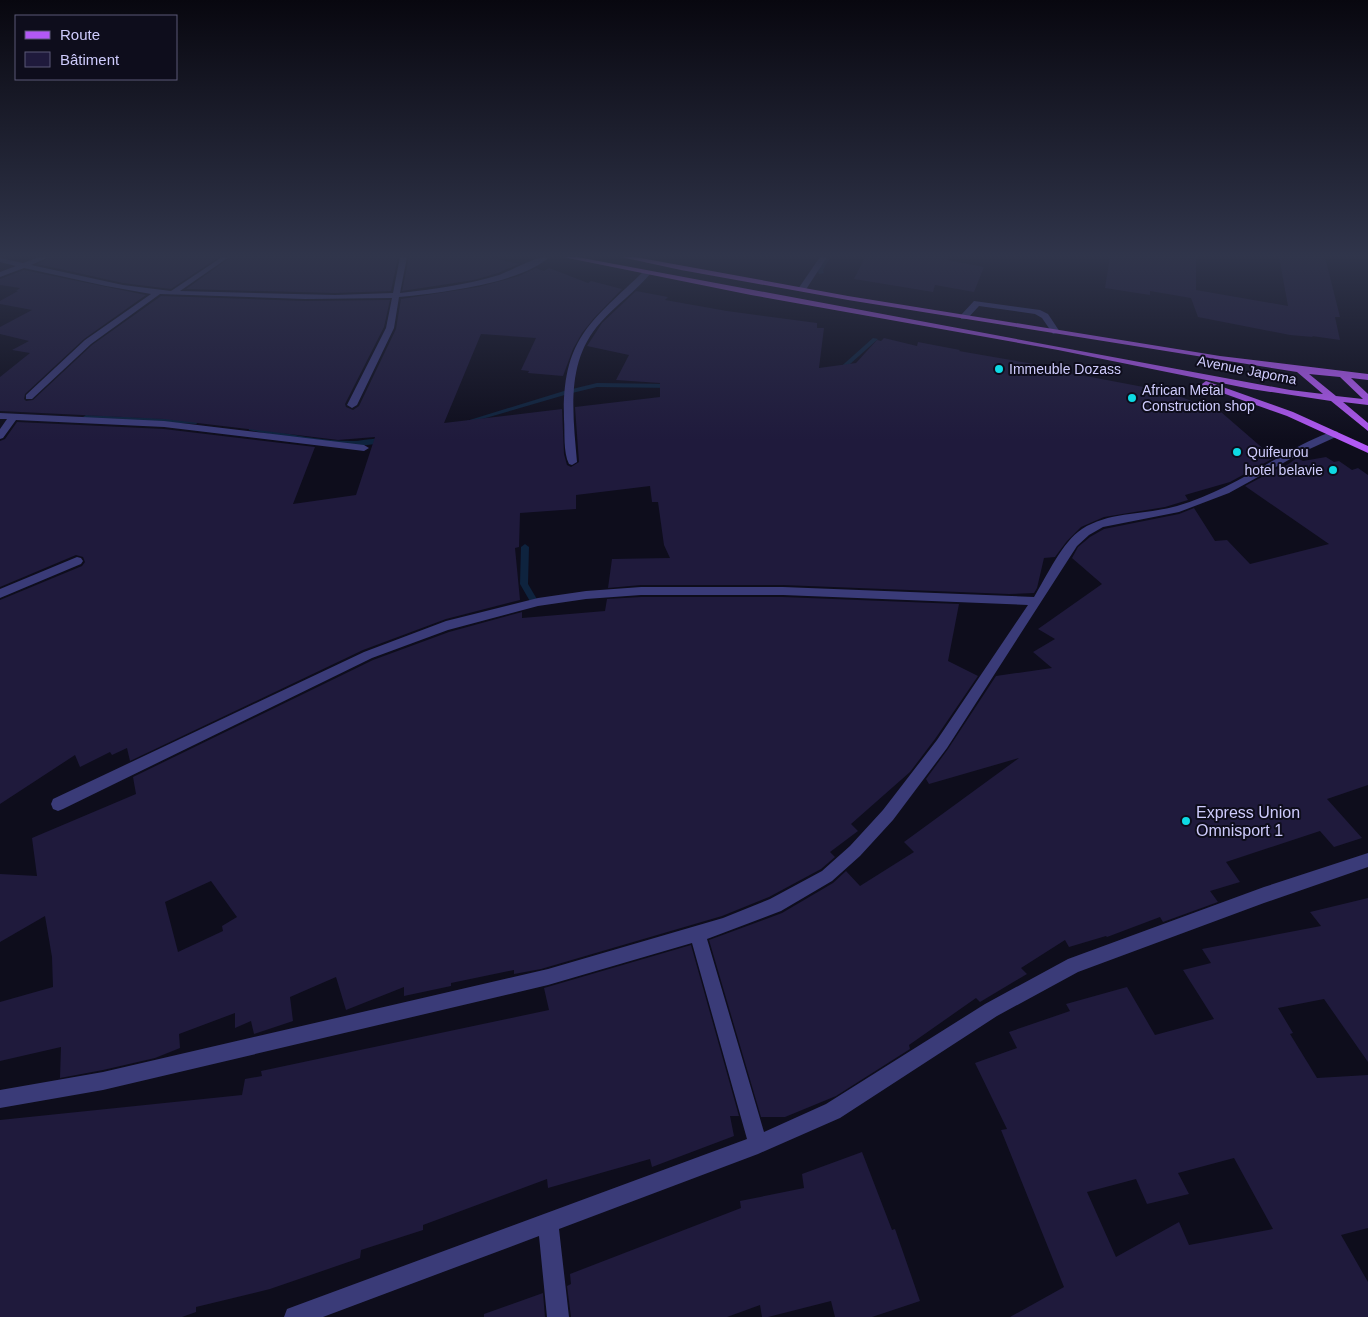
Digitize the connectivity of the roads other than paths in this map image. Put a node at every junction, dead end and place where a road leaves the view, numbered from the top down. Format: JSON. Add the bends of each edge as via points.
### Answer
{"nodes":[{"id":1,"x":121,"y":318,"type":"edge"},
{"id":2,"x":392,"y":318,"type":"edge"},
{"id":3,"x":600,"y":318,"type":"edge"},
{"id":4,"x":895,"y":318,"type":"edge"},
{"id":5,"x":934,"y":318,"type":"edge"},
{"id":6,"x":973,"y":318,"type":"edge"},
{"id":7,"x":1046,"y":318,"type":"edge"},
{"id":8,"x":931,"y":325,"type":"junction"},
{"id":9,"x":1056,"y":332,"type":"junction"},
{"id":10,"x":1154,"y":366,"type":"junction"},
{"id":11,"x":1300,"y":370,"type":"junction"},
{"id":12,"x":1343,"y":375,"type":"junction"},
{"id":13,"x":1368,"y":377,"type":"edge"},
{"id":14,"x":29,"y":397,"type":"dead end"},
{"id":15,"x":1332,"y":399,"type":"junction"},
{"id":16,"x":1368,"y":401,"type":"edge"},
{"id":17,"x":352,"y":406,"type":"dead end"},
{"id":18,"x":0,"y":416,"type":"edge"},
{"id":19,"x":14,"y":416,"type":"junction"},
{"id":20,"x":1368,"y":428,"type":"edge"},
{"id":21,"x":1335,"y":434,"type":"junction"},
{"id":22,"x":0,"y":436,"type":"edge"},
{"id":23,"x":364,"y":448,"type":"dead end"},
{"id":24,"x":1368,"y":450,"type":"edge"},
{"id":25,"x":572,"y":462,"type":"dead end"},
{"id":26,"x":77,"y":561,"type":"dead end"},
{"id":27,"x":0,"y":594,"type":"edge"},
{"id":28,"x":1037,"y":601,"type":"junction"},
{"id":29,"x":58,"y":804,"type":"dead end"},
{"id":30,"x":1368,"y":860,"type":"edge"},
{"id":31,"x":698,"y":934,"type":"junction"},
{"id":32,"x":0,"y":1098,"type":"edge"},
{"id":33,"x":758,"y":1144,"type":"junction"},
{"id":34,"x":548,"y":1223,"type":"junction"},
{"id":35,"x":295,"y":1317,"type":"edge"},
{"id":36,"x":558,"y":1317,"type":"edge"}],
"edges":[{"from":1,"to":14,"type":"street","via":[[88,342]]},
{"from":2,"to":17,"type":"street"},
{"from":3,"to":25,"type":"street","via":[[576,353],[568,404]]},
{"from":4,"to":8,"type":"main road","name":"Avenue Japoma"},
{"from":5,"to":8,"type":"main road"},
{"from":6,"to":9,"type":"main road","name":"Avenue Japoma"},
{"from":7,"to":9,"type":"street"},
{"from":8,"to":10,"type":"main road","name":"Avenue Japoma"},
{"from":9,"to":11,"type":"main road","name":"Avenue Japoma"},
{"from":10,"to":15,"type":"main road","name":"Avenue Japoma"},
{"from":10,"to":21,"type":"main road","via":[[1248,398]]},
{"from":11,"to":12,"type":"main road","name":"Avenue Japoma"},
{"from":11,"to":15,"type":"main road"},
{"from":12,"to":13,"type":"main road","name":"Avenue Japoma"},
{"from":12,"to":16,"type":"main road"},
{"from":15,"to":16,"type":"main road","name":"Avenue Japoma"},
{"from":15,"to":20,"type":"main road"},
{"from":18,"to":19,"type":"street"},
{"from":19,"to":22,"type":"street"},
{"from":19,"to":23,"type":"street","via":[[164,424]]},
{"from":21,"to":24,"type":"main road"},
{"from":21,"to":28,"type":"street","via":[[1225,491],[1179,509],[1116,520],[1085,532],[1073,543]]},
{"from":26,"to":27,"type":"street"},
{"from":28,"to":29,"type":"street","via":[[783,591],[641,591],[586,594],[538,602],[446,626],[368,655]]},
{"from":28,"to":31,"type":"street","via":[[942,744],[888,815],[855,851],[827,876],[775,905]]},
{"from":30,"to":33,"type":"street","via":[[1074,965],[991,1010],[832,1111]]},
{"from":31,"to":32,"type":"street","via":[[538,979],[112,1078]]},
{"from":31,"to":33,"type":"street"},
{"from":33,"to":34,"type":"street"},
{"from":34,"to":35,"type":"street"},
{"from":34,"to":36,"type":"street"}]}
